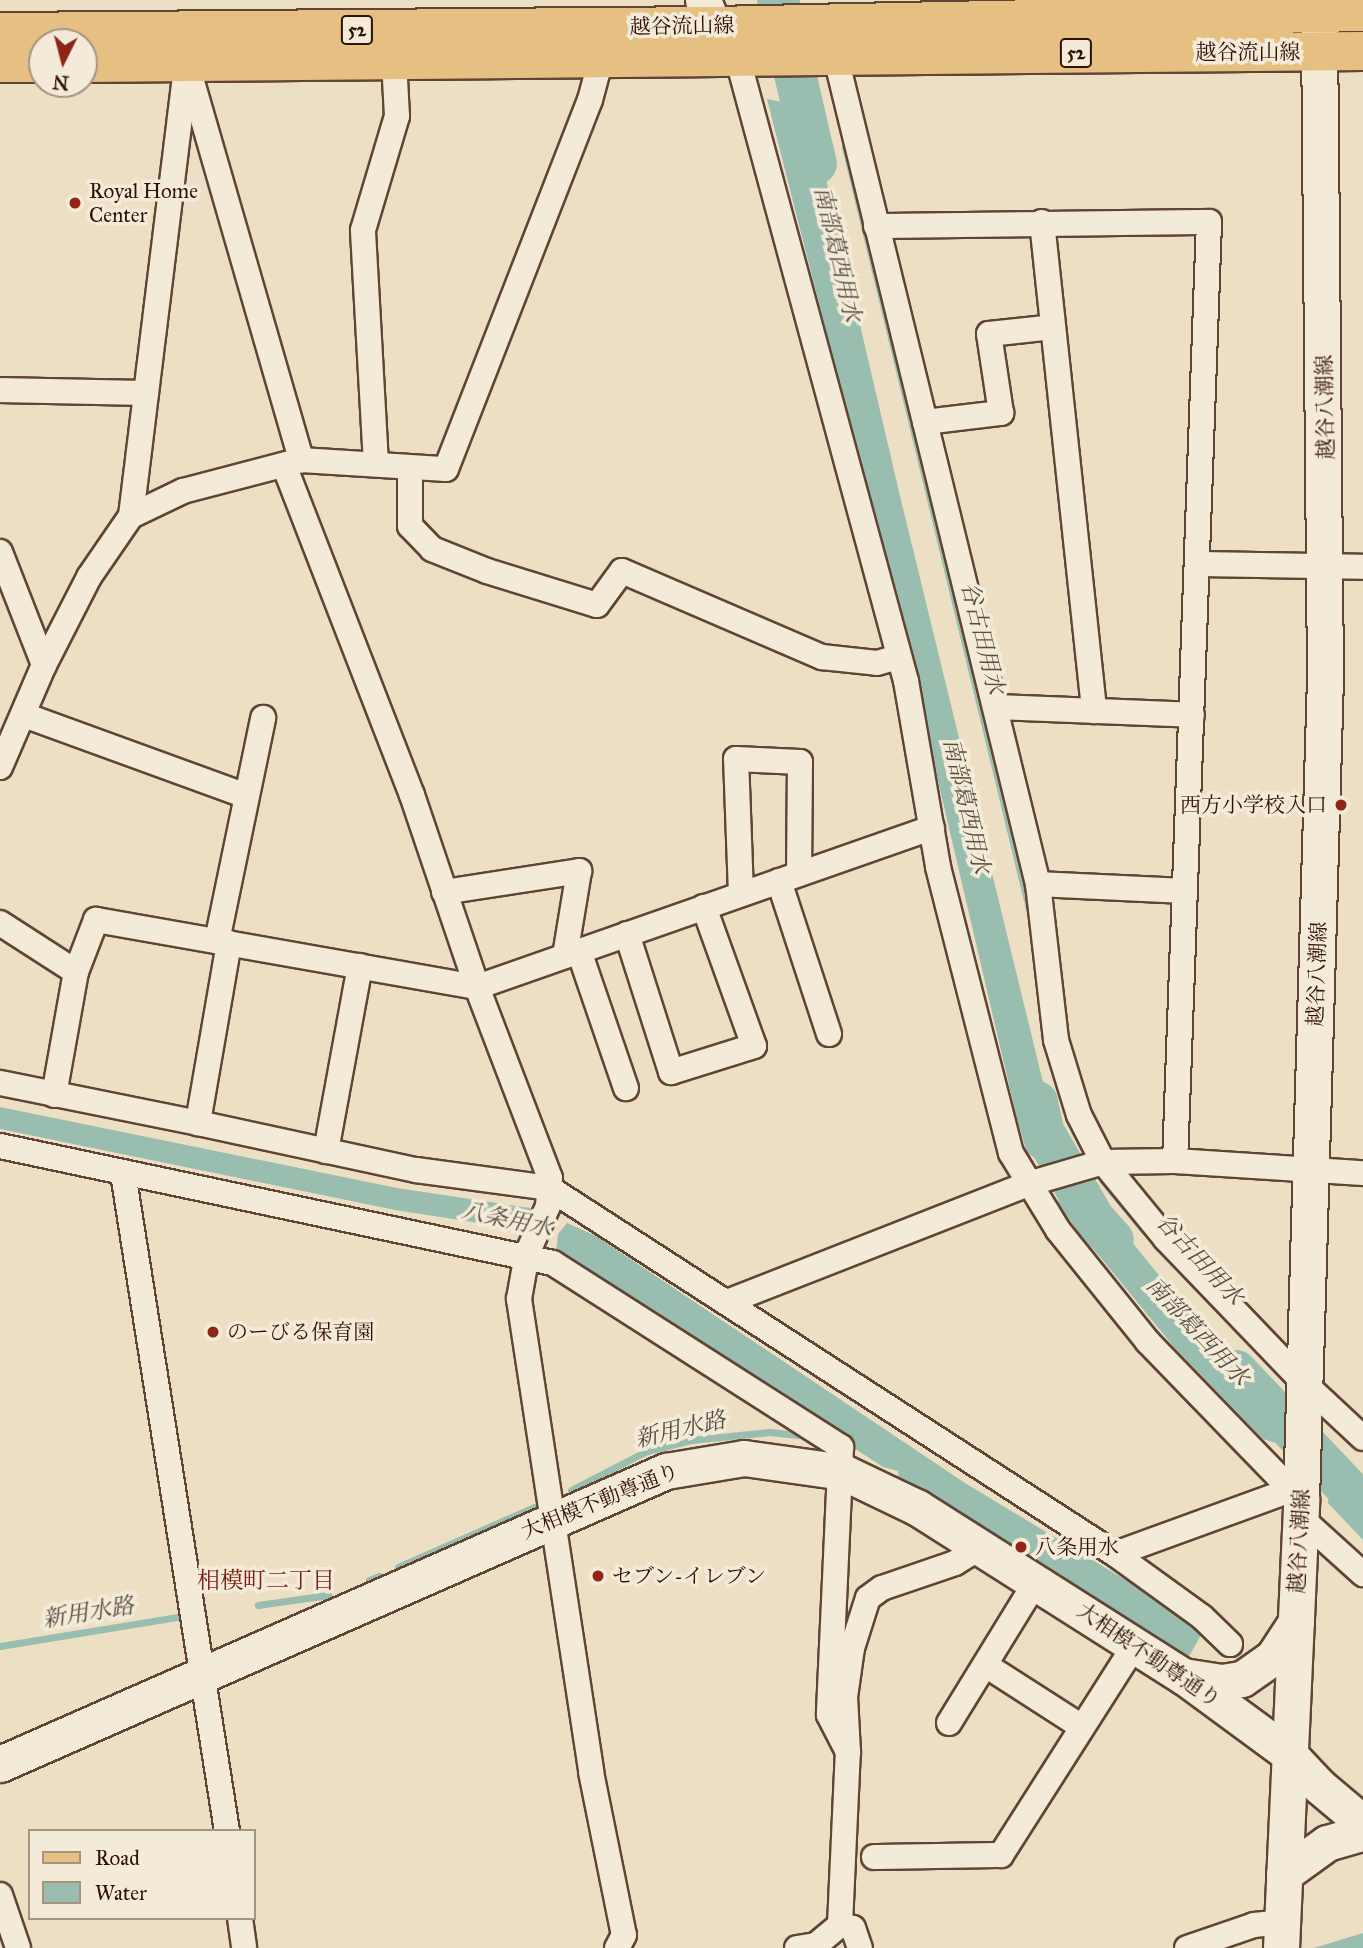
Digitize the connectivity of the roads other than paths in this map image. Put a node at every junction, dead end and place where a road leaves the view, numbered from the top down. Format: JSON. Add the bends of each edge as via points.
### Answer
{"nodes":[{"id":1,"x":1319,"y":6,"type":"edge"},
{"id":2,"x":1184,"y":8,"type":"edge"},
{"id":3,"x":1363,"y":12,"type":"edge"},
{"id":4,"x":711,"y":17,"type":"edge"},
{"id":5,"x":833,"y":31,"type":"edge"},
{"id":6,"x":0,"y":32,"type":"edge"},
{"id":7,"x":1363,"y":51,"type":"edge"},
{"id":8,"x":1320,"y":52,"type":"junction"},
{"id":9,"x":738,"y":56,"type":"junction"},
{"id":10,"x":601,"y":59,"type":"junction"},
{"id":11,"x":394,"y":60,"type":"junction"},
{"id":12,"x":187,"y":62,"type":"junction"},
{"id":13,"x":0,"y":63,"type":"edge"},
{"id":14,"x":28,"y":63,"type":"edge"},
{"id":15,"x":98,"y":63,"type":"edge"},
{"id":16,"x":1042,"y":222,"type":"junction"},
{"id":17,"x":876,"y":226,"type":"junction"},
{"id":18,"x":1053,"y":327,"type":"junction"},
{"id":19,"x":1,"y":390,"type":"edge"},
{"id":20,"x":146,"y":393,"type":"junction"},
{"id":21,"x":925,"y":422,"type":"junction"},
{"id":22,"x":293,"y":463,"type":"junction"},
{"id":23,"x":376,"y":464,"type":"junction"},
{"id":24,"x":410,"y":468,"type":"junction"},
{"id":25,"x":131,"y":516,"type":"junction"},
{"id":26,"x":0,"y":552,"type":"edge"},
{"id":27,"x":1198,"y":564,"type":"junction"},
{"id":28,"x":1363,"y":567,"type":"edge"},
{"id":29,"x":1327,"y":568,"type":"junction"},
{"id":30,"x":898,"y":657,"type":"junction"},
{"id":31,"x":44,"y":665,"type":"junction"},
{"id":32,"x":996,"y":707,"type":"junction"},
{"id":33,"x":1094,"y":711,"type":"junction"},
{"id":34,"x":24,"y":715,"type":"junction"},
{"id":35,"x":1192,"y":715,"type":"junction"},
{"id":36,"x":263,"y":718,"type":"dead end"},
{"id":37,"x":0,"y":767,"type":"edge"},
{"id":38,"x":246,"y":796,"type":"junction"},
{"id":39,"x":932,"y":828,"type":"junction"},
{"id":40,"x":789,"y":877,"type":"junction"},
{"id":41,"x":1038,"y":884,"type":"junction"},
{"id":42,"x":444,"y":891,"type":"junction"},
{"id":43,"x":1184,"y":891,"type":"junction"},
{"id":44,"x":741,"y":894,"type":"junction"},
{"id":45,"x":704,"y":907,"type":"junction"},
{"id":46,"x":0,"y":923,"type":"edge"},
{"id":47,"x":627,"y":934,"type":"junction"},
{"id":48,"x":223,"y":942,"type":"junction"},
{"id":49,"x":572,"y":953,"type":"junction"},
{"id":50,"x":360,"y":966,"type":"junction"},
{"id":51,"x":76,"y":972,"type":"junction"},
{"id":52,"x":477,"y":986,"type":"junction"},
{"id":53,"x":829,"y":1034,"type":"dead end"},
{"id":54,"x":0,"y":1083,"type":"edge"},
{"id":55,"x":626,"y":1088,"type":"dead end"},
{"id":56,"x":54,"y":1095,"type":"junction"},
{"id":57,"x":198,"y":1123,"type":"junction"},
{"id":58,"x":0,"y":1146,"type":"edge"},
{"id":59,"x":326,"y":1151,"type":"junction"},
{"id":60,"x":1175,"y":1161,"type":"junction"},
{"id":61,"x":1103,"y":1162,"type":"junction"},
{"id":62,"x":1311,"y":1167,"type":"junction"},
{"id":63,"x":123,"y":1173,"type":"junction"},
{"id":64,"x":1363,"y":1173,"type":"edge"},
{"id":65,"x":1028,"y":1184,"type":"junction"},
{"id":66,"x":549,"y":1197,"type":"junction"},
{"id":67,"x":527,"y":1254,"type":"junction"},
{"id":68,"x":727,"y":1302,"type":"junction"},
{"id":69,"x":1305,"y":1385,"type":"junction"},
{"id":70,"x":1363,"y":1438,"type":"edge"},
{"id":71,"x":843,"y":1472,"type":"junction"},
{"id":72,"x":1298,"y":1503,"type":"junction"},
{"id":73,"x":554,"y":1517,"type":"junction"},
{"id":74,"x":981,"y":1546,"type":"junction"},
{"id":75,"x":1115,"y":1554,"type":"junction"},
{"id":76,"x":1363,"y":1574,"type":"edge"},
{"id":77,"x":1037,"y":1580,"type":"junction"},
{"id":78,"x":1296,"y":1622,"type":"junction"},
{"id":79,"x":1136,"y":1643,"type":"junction"},
{"id":80,"x":1230,"y":1644,"type":"dead end"},
{"id":81,"x":987,"y":1666,"type":"junction"},
{"id":82,"x":204,"y":1672,"type":"junction"},
{"id":83,"x":1184,"y":1676,"type":"junction"},
{"id":84,"x":948,"y":1723,"type":"dead end"},
{"id":85,"x":1082,"y":1727,"type":"junction"},
{"id":86,"x":848,"y":1752,"type":"junction"},
{"id":87,"x":1289,"y":1754,"type":"junction"},
{"id":88,"x":0,"y":1764,"type":"edge"},
{"id":89,"x":1363,"y":1823,"type":"edge"},
{"id":90,"x":227,"y":1829,"type":"edge"},
{"id":91,"x":1363,"y":1833,"type":"edge"},
{"id":92,"x":874,"y":1857,"type":"dead end"},
{"id":93,"x":1284,"y":1874,"type":"junction"},
{"id":94,"x":0,"y":1895,"type":"edge"},
{"id":95,"x":240,"y":1920,"type":"edge"},
{"id":96,"x":839,"y":1925,"type":"junction"},
{"id":97,"x":1282,"y":1936,"type":"edge"},
{"id":98,"x":18,"y":1948,"type":"edge"},
{"id":99,"x":244,"y":1948,"type":"edge"},
{"id":100,"x":617,"y":1948,"type":"edge"},
{"id":101,"x":797,"y":1948,"type":"edge"},
{"id":102,"x":860,"y":1948,"type":"edge"},
{"id":103,"x":1187,"y":1948,"type":"edge"}],
"edges":[{"from":1,"to":2,"type":"main road","name":"越谷流山線","number":"52"},
{"from":1,"to":3,"type":"main road","name":"越谷流山線","number":"52"},
{"from":1,"to":8,"type":"main road","name":"越谷八潮線"},
{"from":2,"to":5,"type":"main road","name":"越谷流山線","number":"52"},
{"from":4,"to":5,"type":"main road","name":"越谷流山線","number":"52"},
{"from":4,"to":6,"type":"main road","name":"越谷流山線","number":"52"},
{"from":4,"to":9,"type":"main road"},
{"from":5,"to":8,"type":"main road","name":"越谷流山線","number":"52"},
{"from":5,"to":9,"type":"main road","name":"越谷流山線","number":"52"},
{"from":5,"to":17,"type":"street"},
{"from":7,"to":8,"type":"main road","name":"越谷流山線","number":"52"},
{"from":8,"to":29,"type":"main road","name":"越谷八潮線"},
{"from":9,"to":10,"type":"main road","name":"越谷流山線","number":"52"},
{"from":9,"to":30,"type":"street"},
{"from":10,"to":11,"type":"main road","name":"越谷流山線","number":"52"},
{"from":10,"to":24,"type":"street","via":[[590,100],[446,469]]},
{"from":11,"to":12,"type":"main road","name":"越谷流山線","number":"52"},
{"from":11,"to":23,"type":"street","via":[[397,116],[363,230]]},
{"from":12,"to":15,"type":"main road","name":"越谷流山線","number":"52"},
{"from":12,"to":20,"type":"street"},
{"from":12,"to":22,"type":"street"},
{"from":13,"to":14,"type":"main road"},
{"from":16,"to":17,"type":"street"},
{"from":16,"to":18,"type":"street"},
{"from":16,"to":27,"type":"street","via":[[1209,222]]},
{"from":17,"to":21,"type":"street"},
{"from":18,"to":21,"type":"street","via":[[989,334],[1001,413]]},
{"from":18,"to":33,"type":"street"},
{"from":19,"to":20,"type":"street"},
{"from":20,"to":25,"type":"street"},
{"from":21,"to":32,"type":"street"},
{"from":22,"to":23,"type":"street"},
{"from":22,"to":25,"type":"street","via":[[183,491]]},
{"from":22,"to":42,"type":"street"},
{"from":23,"to":24,"type":"street"},
{"from":24,"to":30,"type":"street","via":[[410,526],[432,549],[487,571],[597,605],[622,571],[822,657],[877,663]]},
{"from":25,"to":31,"type":"street","via":[[89,577]]},
{"from":26,"to":31,"type":"street"},
{"from":27,"to":29,"type":"street"},
{"from":27,"to":35,"type":"street"},
{"from":28,"to":29,"type":"street"},
{"from":29,"to":62,"type":"main road","name":"越谷八潮線"},
{"from":30,"to":39,"type":"street"},
{"from":31,"to":34,"type":"street"},
{"from":32,"to":33,"type":"street"},
{"from":32,"to":41,"type":"street"},
{"from":33,"to":35,"type":"street"},
{"from":34,"to":37,"type":"street"},
{"from":34,"to":38,"type":"street"},
{"from":35,"to":43,"type":"street"},
{"from":36,"to":38,"type":"street"},
{"from":38,"to":48,"type":"street"},
{"from":39,"to":40,"type":"street"},
{"from":39,"to":65,"type":"street","via":[[1011,1153]]},
{"from":40,"to":44,"type":"street"},
{"from":40,"to":44,"type":"street","via":[[800,762],[736,759]]},
{"from":40,"to":53,"type":"street"},
{"from":41,"to":43,"type":"street"},
{"from":41,"to":61,"type":"street","via":[[1056,1040],[1079,1115]]},
{"from":42,"to":49,"type":"street","via":[[579,871]]},
{"from":42,"to":52,"type":"street"},
{"from":43,"to":60,"type":"street"},
{"from":44,"to":45,"type":"street"},
{"from":45,"to":47,"type":"street"},
{"from":45,"to":47,"type":"street","via":[[754,1046],[671,1072]]},
{"from":46,"to":51,"type":"street"},
{"from":47,"to":49,"type":"street"},
{"from":48,"to":50,"type":"street"},
{"from":48,"to":51,"type":"street","via":[[96,920]]},
{"from":48,"to":57,"type":"street"},
{"from":49,"to":52,"type":"street"},
{"from":49,"to":55,"type":"street"},
{"from":50,"to":52,"type":"street"},
{"from":50,"to":59,"type":"street"},
{"from":51,"to":56,"type":"street"},
{"from":52,"to":66,"type":"street","via":[[550,1178]]},
{"from":54,"to":56,"type":"street"},
{"from":56,"to":57,"type":"street"},
{"from":57,"to":59,"type":"street"},
{"from":58,"to":63,"type":"street"},
{"from":59,"to":66,"type":"street"},
{"from":60,"to":61,"type":"street"},
{"from":60,"to":62,"type":"street"},
{"from":61,"to":65,"type":"street"},
{"from":61,"to":69,"type":"street","via":[[1166,1238]]},
{"from":62,"to":64,"type":"street"},
{"from":62,"to":69,"type":"main road","name":"越谷八潮線"},
{"from":63,"to":67,"type":"street"},
{"from":63,"to":82,"type":"street"},
{"from":65,"to":68,"type":"street"},
{"from":65,"to":72,"type":"street","via":[[1148,1342]]},
{"from":66,"to":67,"type":"street"},
{"from":66,"to":68,"type":"street"},
{"from":67,"to":71,"type":"street","via":[[553,1263],[841,1447]]},
{"from":67,"to":73,"type":"street","via":[[519,1299]]},
{"from":68,"to":75,"type":"street"},
{"from":69,"to":70,"type":"street"},
{"from":69,"to":72,"type":"main road","name":"越谷八潮線"},
{"from":71,"to":73,"type":"main road","name":"大相模不動尊通り","via":[[775,1460],[710,1461],[666,1471]]},
{"from":71,"to":74,"type":"main road","name":"大相模不動尊通り","via":[[918,1508]]},
{"from":71,"to":86,"type":"street","via":[[837,1502],[829,1715]]},
{"from":72,"to":75,"type":"street"},
{"from":72,"to":76,"type":"street"},
{"from":72,"to":78,"type":"main road","name":"越谷八潮線"},
{"from":73,"to":82,"type":"main road","name":"大相模不動尊通り"},
{"from":73,"to":100,"type":"street","via":[[591,1772],[624,1936]]},
{"from":74,"to":77,"type":"main road","name":"大相模不動尊通り"},
{"from":74,"to":86,"type":"street","via":[[955,1563],[882,1588],[868,1598],[852,1648],[845,1697]]},
{"from":75,"to":80,"type":"street","via":[[1202,1617]]},
{"from":77,"to":79,"type":"main road","name":"大相模不動尊通り"},
{"from":77,"to":81,"type":"street"},
{"from":78,"to":83,"type":"main road","via":[[1273,1657],[1250,1675],[1222,1682]]},
{"from":78,"to":87,"type":"main road","name":"越谷八潮線"},
{"from":79,"to":83,"type":"main road","name":"大相模不動尊通り"},
{"from":79,"to":85,"type":"street"},
{"from":81,"to":84,"type":"street"},
{"from":81,"to":85,"type":"street"},
{"from":82,"to":88,"type":"main road","name":"大相模不動尊通り"},
{"from":82,"to":90,"type":"street"},
{"from":83,"to":87,"type":"main road","name":"大相模不動尊通り"},
{"from":85,"to":92,"type":"street","via":[[1001,1855]]},
{"from":86,"to":96,"type":"street"},
{"from":87,"to":89,"type":"main road","name":"大相模不動尊通り","via":[[1318,1786]]},
{"from":87,"to":93,"type":"main road","name":"越谷八潮線"},
{"from":91,"to":93,"type":"main road","via":[[1327,1843]]},
{"from":93,"to":97,"type":"main road","name":"越谷八潮線"},
{"from":94,"to":98,"type":"street"},
{"from":95,"to":99,"type":"street"},
{"from":96,"to":101,"type":"street","via":[[816,1945]]},
{"from":96,"to":102,"type":"street","via":[[853,1928]]},
{"from":97,"to":103,"type":"street","via":[[1254,1925]]}]}
